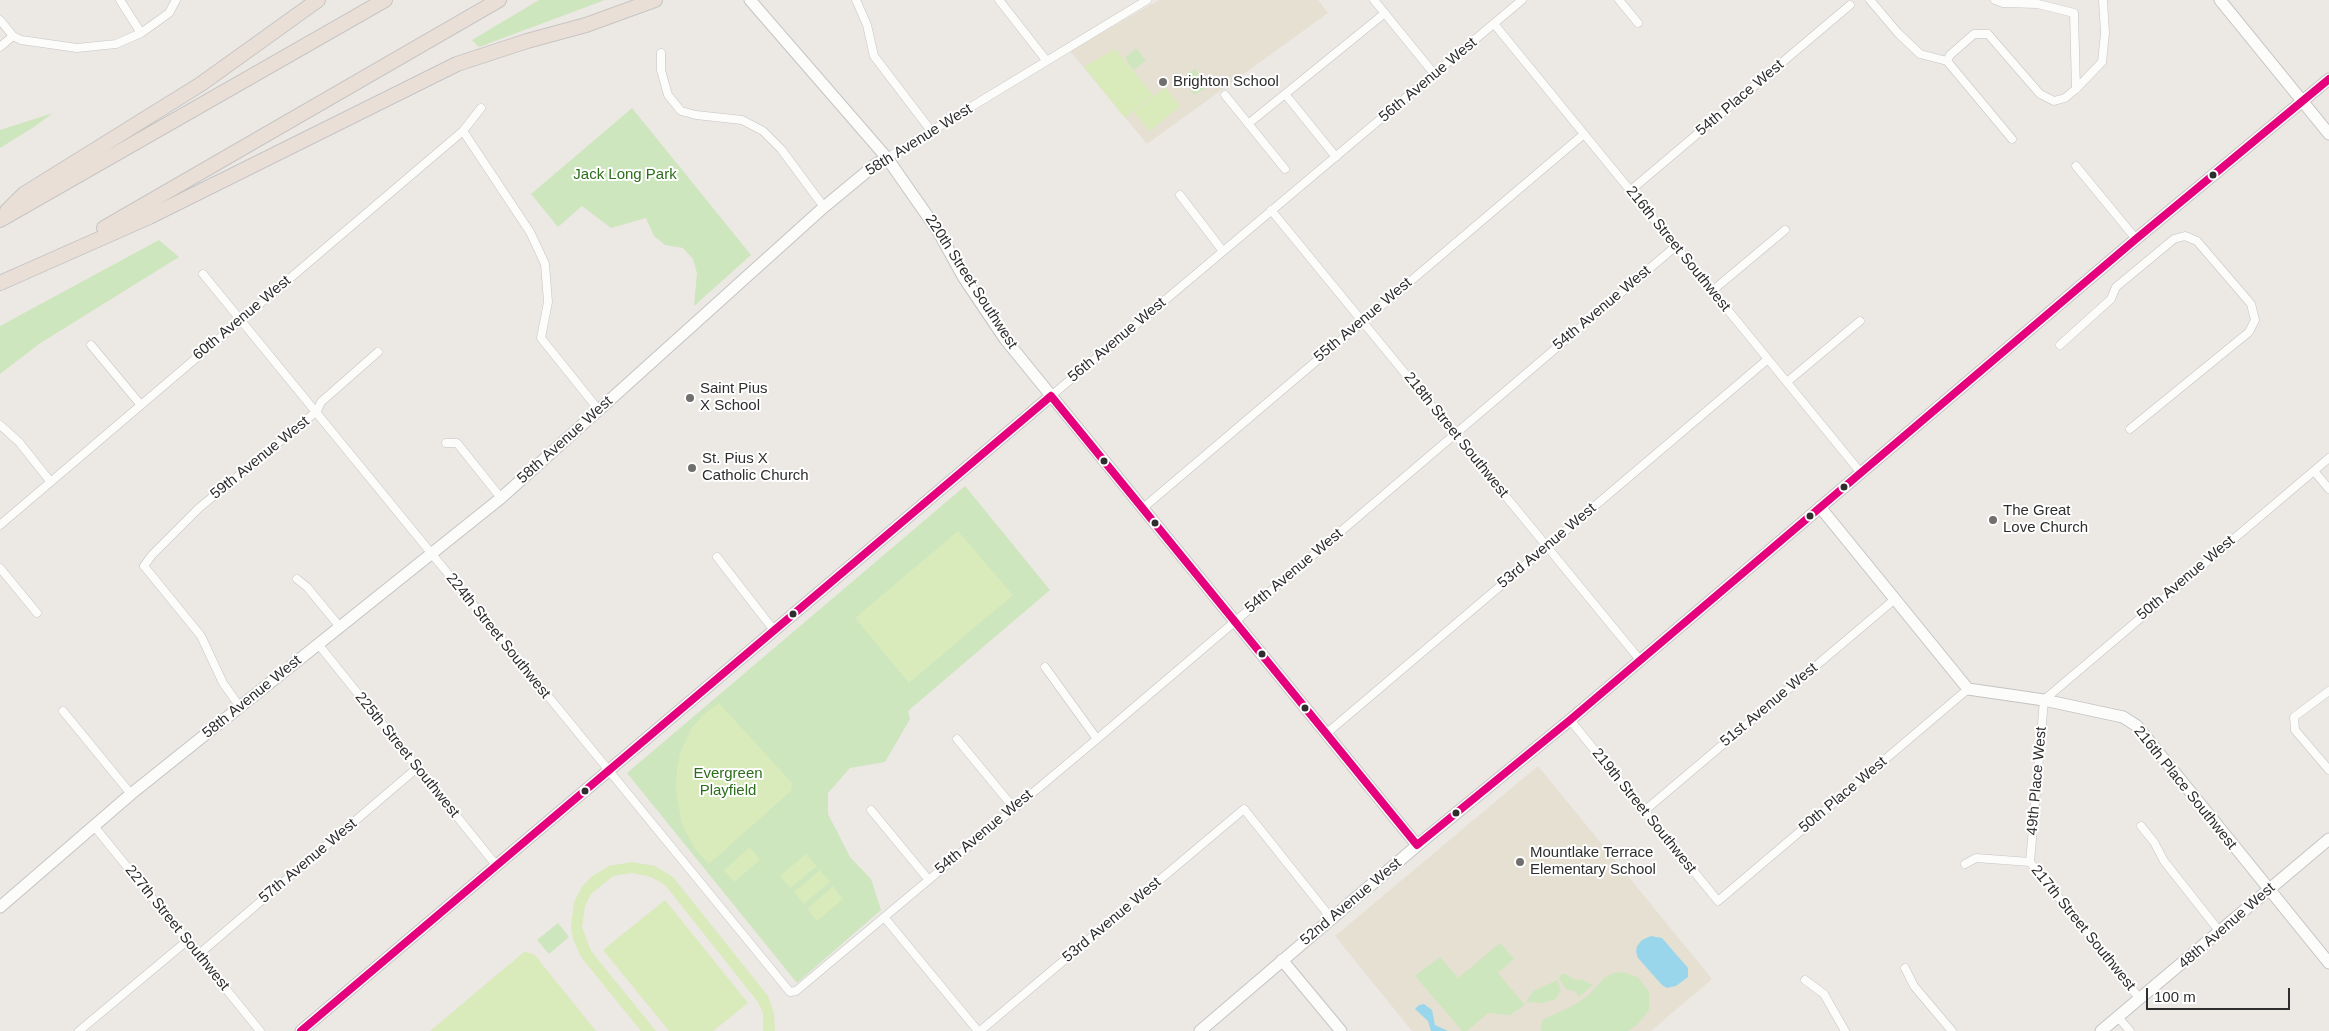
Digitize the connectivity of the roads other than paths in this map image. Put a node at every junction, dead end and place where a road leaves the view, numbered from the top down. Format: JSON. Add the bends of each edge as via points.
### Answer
{"nodes":[{"id":1,"x":120,"y":0,"type":"edge"},
{"id":2,"x":176,"y":0,"type":"edge"},
{"id":3,"x":318,"y":0,"type":"edge"},
{"id":4,"x":385,"y":0,"type":"edge"},
{"id":5,"x":499,"y":0,"type":"edge"},
{"id":6,"x":655,"y":0,"type":"edge"},
{"id":7,"x":750,"y":0,"type":"edge"},
{"id":8,"x":856,"y":0,"type":"edge"},
{"id":9,"x":999,"y":0,"type":"edge"},
{"id":10,"x":1147,"y":0,"type":"edge"},
{"id":11,"x":1374,"y":0,"type":"edge"},
{"id":12,"x":1522,"y":0,"type":"edge"},
{"id":13,"x":1619,"y":0,"type":"edge"},
{"id":14,"x":1870,"y":0,"type":"edge"},
{"id":15,"x":1995,"y":0,"type":"edge"},
{"id":16,"x":2103,"y":0,"type":"edge"},
{"id":17,"x":2220,"y":0,"type":"edge"},
{"id":18,"x":1850,"y":5,"type":"dead end"},
{"id":19,"x":1385,"y":13,"type":"junction"},
{"id":20,"x":0,"y":20,"type":"edge"},
{"id":21,"x":1638,"y":23,"type":"dead end"},
{"id":22,"x":1496,"y":24,"type":"junction"},
{"id":23,"x":141,"y":32,"type":"junction"},
{"id":24,"x":13,"y":36,"type":"junction"},
{"id":25,"x":0,"y":47,"type":"edge"},
{"id":26,"x":662,"y":53,"type":"dead end"},
{"id":27,"x":1046,"y":60,"type":"junction"},
{"id":28,"x":1947,"y":61,"type":"junction"},
{"id":29,"x":1434,"y":75,"type":"junction"},
{"id":30,"x":2329,"y":80,"type":"edge"},
{"id":31,"x":2076,"y":90,"type":"junction"},
{"id":32,"x":1285,"y":94,"type":"junction"},
{"id":33,"x":1225,"y":95,"type":"dead end"},
{"id":34,"x":2303,"y":102,"type":"junction"},
{"id":35,"x":481,"y":108,"type":"dead end"},
{"id":36,"x":1248,"y":124,"type":"junction"},
{"id":37,"x":463,"y":131,"type":"junction"},
{"id":38,"x":932,"y":132,"type":"junction"},
{"id":39,"x":1584,"y":134,"type":"junction"},
{"id":40,"x":2329,"y":134,"type":"edge"},
{"id":41,"x":2012,"y":139,"type":"dead end"},
{"id":42,"x":1336,"y":157,"type":"junction"},
{"id":43,"x":887,"y":158,"type":"junction"},
{"id":44,"x":2076,"y":166,"type":"dead end"},
{"id":45,"x":1285,"y":169,"type":"dead end"},
{"id":46,"x":1630,"y":190,"type":"junction"},
{"id":47,"x":1180,"y":195,"type":"dead end"},
{"id":48,"x":824,"y":207,"type":"junction"},
{"id":49,"x":1271,"y":210,"type":"junction"},
{"id":50,"x":0,"y":219,"type":"edge"},
{"id":51,"x":1784,"y":230,"type":"dead end"},
{"id":52,"x":2136,"y":239,"type":"junction"},
{"id":53,"x":1676,"y":246,"type":"junction"},
{"id":54,"x":1222,"y":250,"type":"junction"},
{"id":55,"x":48,"y":260,"type":"junction"},
{"id":56,"x":203,"y":274,"type":"dead end"},
{"id":57,"x":0,"y":283,"type":"edge"},
{"id":58,"x":0,"y":290,"type":"edge"},
{"id":59,"x":1712,"y":291,"type":"junction"},
{"id":60,"x":242,"y":319,"type":"junction"},
{"id":61,"x":1363,"y":320,"type":"junction"},
{"id":62,"x":1860,"y":321,"type":"dead end"},
{"id":63,"x":91,"y":345,"type":"dead end"},
{"id":64,"x":2060,"y":345,"type":"dead end"},
{"id":65,"x":378,"y":352,"type":"dead end"},
{"id":66,"x":1768,"y":359,"type":"junction"},
{"id":67,"x":1787,"y":382,"type":"junction"},
{"id":68,"x":1051,"y":396,"type":"junction"},
{"id":69,"x":140,"y":404,"type":"junction"},
{"id":70,"x":598,"y":410,"type":"junction"},
{"id":71,"x":317,"y":411,"type":"junction"},
{"id":72,"x":0,"y":425,"type":"edge"},
{"id":73,"x":2130,"y":429,"type":"dead end"},
{"id":74,"x":1455,"y":433,"type":"junction"},
{"id":75,"x":446,"y":443,"type":"dead end"},
{"id":76,"x":2329,"y":458,"type":"edge"},
{"id":77,"x":2314,"y":471,"type":"junction"},
{"id":78,"x":1861,"y":473,"type":"junction"},
{"id":79,"x":50,"y":481,"type":"junction"},
{"id":80,"x":2329,"y":489,"type":"edge"},
{"id":81,"x":501,"y":498,"type":"junction"},
{"id":82,"x":1820,"y":507,"type":"junction"},
{"id":83,"x":1143,"y":508,"type":"junction"},
{"id":84,"x":0,"y":525,"type":"edge"},
{"id":85,"x":1546,"y":546,"type":"junction"},
{"id":86,"x":433,"y":554,"type":"junction"},
{"id":87,"x":716,"y":557,"type":"dead end"},
{"id":88,"x":0,"y":568,"type":"edge"},
{"id":89,"x":297,"y":579,"type":"dead end"},
{"id":90,"x":1895,"y":599,"type":"junction"},
{"id":91,"x":37,"y":613,"type":"dead end"},
{"id":92,"x":1234,"y":622,"type":"junction"},
{"id":93,"x":340,"y":627,"type":"junction"},
{"id":94,"x":773,"y":629,"type":"junction"},
{"id":95,"x":318,"y":644,"type":"junction"},
{"id":96,"x":1640,"y":660,"type":"junction"},
{"id":97,"x":1045,"y":667,"type":"dead end"},
{"id":98,"x":1968,"y":689,"type":"junction"},
{"id":99,"x":2329,"y":691,"type":"edge"},
{"id":100,"x":2044,"y":700,"type":"junction"},
{"id":101,"x":240,"y":707,"type":"junction"},
{"id":102,"x":63,"y":710,"type":"dead end"},
{"id":103,"x":1570,"y":720,"type":"junction"},
{"id":104,"x":1327,"y":733,"type":"junction"},
{"id":105,"x":957,"y":739,"type":"dead end"},
{"id":106,"x":1097,"y":739,"type":"junction"},
{"id":107,"x":417,"y":768,"type":"junction"},
{"id":108,"x":2329,"y":770,"type":"edge"},
{"id":109,"x":608,"y":771,"type":"junction"},
{"id":110,"x":131,"y":794,"type":"junction"},
{"id":111,"x":1013,"y":807,"type":"junction"},
{"id":112,"x":871,"y":810,"type":"dead end"},
{"id":113,"x":1643,"y":812,"type":"junction"},
{"id":114,"x":94,"y":826,"type":"junction"},
{"id":115,"x":2141,"y":826,"type":"dead end"},
{"id":116,"x":2329,"y":839,"type":"edge"},
{"id":117,"x":1417,"y":845,"type":"junction"},
{"id":118,"x":2030,"y":862,"type":"junction"},
{"id":119,"x":1965,"y":864,"type":"dead end"},
{"id":120,"x":496,"y":866,"type":"junction"},
{"id":121,"x":928,"y":879,"type":"junction"},
{"id":122,"x":2268,"y":890,"type":"junction"},
{"id":123,"x":1718,"y":901,"type":"joint"},
{"id":124,"x":0,"y":907,"type":"edge"},
{"id":125,"x":884,"y":917,"type":"junction"},
{"id":126,"x":1331,"y":918,"type":"junction"},
{"id":127,"x":2220,"y":932,"type":"junction"},
{"id":128,"x":188,"y":940,"type":"junction"},
{"id":129,"x":198,"y":954,"type":"junction"},
{"id":130,"x":1282,"y":960,"type":"junction"},
{"id":131,"x":2329,"y":963,"type":"edge"},
{"id":132,"x":1905,"y":968,"type":"dead end"},
{"id":133,"x":1806,"y":980,"type":"dead end"},
{"id":134,"x":796,"y":991,"type":"joint"},
{"id":135,"x":2140,"y":999,"type":"junction"},
{"id":136,"x":2118,"y":1017,"type":"junction"},
{"id":137,"x":79,"y":1031,"type":"edge"},
{"id":138,"x":260,"y":1031,"type":"edge"},
{"id":139,"x":301,"y":1031,"type":"edge"},
{"id":140,"x":979,"y":1031,"type":"edge"},
{"id":141,"x":1200,"y":1031,"type":"edge"},
{"id":142,"x":1342,"y":1031,"type":"edge"},
{"id":143,"x":1845,"y":1031,"type":"edge"},
{"id":144,"x":1952,"y":1031,"type":"edge"},
{"id":145,"x":2101,"y":1031,"type":"edge"},
{"id":146,"x":2130,"y":1031,"type":"edge"}],
"edges":[{"from":1,"to":23,"type":"street"},
{"from":2,"to":23,"type":"street","via":[[169,13]]},
{"from":3,"to":50,"type":"highway","via":[[201,84],[24,194]]},
{"from":4,"to":50,"type":"highway"},
{"from":5,"to":55,"type":"highway"},
{"from":6,"to":55,"type":"highway","via":[[586,25],[457,64],[149,217]]},
{"from":7,"to":43,"type":"street","name":"220th Street Southwest"},
{"from":8,"to":38,"type":"street","via":[[874,56]]},
{"from":9,"to":27,"type":"street"},
{"from":10,"to":27,"type":"street","name":"58th Avenue West"},
{"from":11,"to":19,"type":"street"},
{"from":12,"to":22,"type":"street","name":"56th Avenue West"},
{"from":13,"to":21,"type":"street"},
{"from":14,"to":28,"type":"street","via":[[1920,54]]},
{"from":15,"to":31,"type":"street","via":[[2038,4],[2074,13]]},
{"from":16,"to":31,"type":"street","via":[[2102,62]]},
{"from":17,"to":34,"type":"street"},
{"from":18,"to":46,"type":"street","name":"54th Place West"},
{"from":19,"to":29,"type":"street"},
{"from":19,"to":32,"type":"street"},
{"from":20,"to":24,"type":"street"},
{"from":22,"to":29,"type":"street","name":"56th Avenue West"},
{"from":22,"to":39,"type":"street","name":"216th Street Southwest"},
{"from":23,"to":24,"type":"street","via":[[116,44],[77,48]]},
{"from":24,"to":25,"type":"street"},
{"from":26,"to":48,"type":"street","via":[[661,70],[668,95],[681,111],[742,120],[763,131],[781,148]]},
{"from":27,"to":38,"type":"street","name":"58th Avenue West"},
{"from":28,"to":31,"type":"street","via":[[1974,34],[1988,34],[2040,94],[2054,101]]},
{"from":28,"to":41,"type":"street"},
{"from":29,"to":42,"type":"street","name":"56th Avenue West"},
{"from":30,"to":34,"type":"street","name":"52nd Avenue West"},
{"from":32,"to":36,"type":"street"},
{"from":32,"to":42,"type":"street"},
{"from":33,"to":36,"type":"street"},
{"from":34,"to":40,"type":"street"},
{"from":34,"to":52,"type":"street","name":"52nd Avenue West"},
{"from":35,"to":37,"type":"street","name":"60th Avenue West"},
{"from":36,"to":45,"type":"street"},
{"from":37,"to":60,"type":"street","name":"60th Avenue West"},
{"from":37,"to":70,"type":"street","via":[[530,232],[545,264],[548,302],[541,338]]},
{"from":38,"to":43,"type":"street","name":"58th Avenue West"},
{"from":39,"to":46,"type":"street","name":"216th Street Southwest"},
{"from":39,"to":61,"type":"street","name":"55th Avenue West"},
{"from":42,"to":49,"type":"street","name":"56th Avenue West"},
{"from":43,"to":48,"type":"street","name":"58th Avenue West"},
{"from":43,"to":68,"type":"street","name":"220th Street Southwest","via":[[938,231],[982,305]]},
{"from":44,"to":52,"type":"street"},
{"from":46,"to":53,"type":"street","name":"216th Street Southwest"},
{"from":47,"to":54,"type":"street"},
{"from":48,"to":70,"type":"street","name":"58th Avenue West"},
{"from":49,"to":54,"type":"street","name":"56th Avenue West"},
{"from":49,"to":61,"type":"street","name":"218th Street Southwest"},
{"from":51,"to":59,"type":"street"},
{"from":52,"to":78,"type":"street","name":"52nd Avenue West"},
{"from":53,"to":59,"type":"street","name":"216th Street Southwest"},
{"from":53,"to":74,"type":"street","name":"54th Avenue West"},
{"from":54,"to":68,"type":"street","name":"56th Avenue West"},
{"from":55,"to":57,"type":"highway"},
{"from":55,"to":58,"type":"highway"},
{"from":56,"to":60,"type":"street","name":"224th Street Southwest"},
{"from":59,"to":66,"type":"street","name":"216th Street Southwest"},
{"from":60,"to":69,"type":"street","name":"60th Avenue West"},
{"from":60,"to":71,"type":"street","name":"224th Street Southwest"},
{"from":61,"to":74,"type":"street","name":"218th Street Southwest"},
{"from":61,"to":83,"type":"street","name":"55th Avenue West"},
{"from":62,"to":67,"type":"street"},
{"from":63,"to":69,"type":"street"},
{"from":64,"to":73,"type":"street","via":[[2111,299],[2116,287],[2174,239],[2185,236],[2197,241],[2251,304],[2256,320],[2249,332]]},
{"from":65,"to":71,"type":"street","name":"59th Avenue West","via":[[321,402]]},
{"from":66,"to":67,"type":"street","name":"216th Street Southwest"},
{"from":66,"to":85,"type":"street","name":"53rd Avenue West"},
{"from":67,"to":78,"type":"street","name":"216th Street Southwest"},
{"from":68,"to":83,"type":"street","name":"220th Street Southwest"},
{"from":68,"to":94,"type":"street","name":"56th Avenue West"},
{"from":69,"to":79,"type":"street","name":"60th Avenue West"},
{"from":70,"to":81,"type":"street","name":"58th Avenue West"},
{"from":71,"to":86,"type":"street","name":"224th Street Southwest"},
{"from":71,"to":101,"type":"street","name":"59th Avenue West","via":[[198,508],[144,566],[201,636],[222,683]]},
{"from":72,"to":79,"type":"street","via":[[19,442]]},
{"from":74,"to":85,"type":"street","name":"218th Street Southwest"},
{"from":74,"to":92,"type":"street","name":"54th Avenue West"},
{"from":75,"to":81,"type":"street","via":[[456,443]]},
{"from":76,"to":77,"type":"street","name":"50th Avenue West"},
{"from":77,"to":80,"type":"street"},
{"from":77,"to":100,"type":"street","name":"50th Avenue West"},
{"from":78,"to":82,"type":"street","name":"52nd Avenue West"},
{"from":79,"to":84,"type":"street","name":"60th Avenue West"},
{"from":81,"to":86,"type":"street","name":"58th Avenue West"},
{"from":82,"to":90,"type":"street"},
{"from":82,"to":96,"type":"street","name":"52nd Avenue West"},
{"from":83,"to":92,"type":"street","name":"220th Street Southwest"},
{"from":85,"to":96,"type":"street","name":"218th Street Southwest"},
{"from":85,"to":104,"type":"street","name":"53rd Avenue West"},
{"from":86,"to":93,"type":"street","name":"58th Avenue West"},
{"from":86,"to":109,"type":"street","name":"224th Street Southwest"},
{"from":87,"to":94,"type":"street"},
{"from":88,"to":91,"type":"street"},
{"from":89,"to":93,"type":"street"},
{"from":90,"to":98,"type":"street"},
{"from":90,"to":113,"type":"street","name":"51st Avenue West"},
{"from":92,"to":104,"type":"street","name":"220th Street Southwest"},
{"from":92,"to":106,"type":"street","name":"54th Avenue West"},
{"from":93,"to":95,"type":"street","name":"58th Avenue West"},
{"from":94,"to":109,"type":"street","name":"56th Avenue West"},
{"from":95,"to":101,"type":"street","name":"58th Avenue West"},
{"from":95,"to":107,"type":"street","name":"225th Street Southwest"},
{"from":96,"to":103,"type":"street","name":"52nd Avenue West"},
{"from":97,"to":106,"type":"street"},
{"from":98,"to":100,"type":"street","name":"216th Place Southwest"},
{"from":98,"to":123,"type":"street","name":"50th Place West"},
{"from":99,"to":108,"type":"street","via":[[2294,717],[2295,730]]},
{"from":100,"to":118,"type":"street","name":"49th Place West"},
{"from":100,"to":122,"type":"street","name":"216th Place Southwest","via":[[2123,717],[2136,726]]},
{"from":101,"to":110,"type":"street","name":"58th Avenue West"},
{"from":102,"to":110,"type":"street"},
{"from":103,"to":113,"type":"street","name":"219th Street Southwest"},
{"from":103,"to":117,"type":"street","name":"52nd Avenue West"},
{"from":104,"to":117,"type":"street","name":"220th Street Southwest"},
{"from":105,"to":111,"type":"street"},
{"from":106,"to":111,"type":"street","name":"54th Avenue West"},
{"from":107,"to":120,"type":"street","name":"225th Street Southwest"},
{"from":107,"to":129,"type":"street","name":"57th Avenue West"},
{"from":109,"to":120,"type":"street","name":"56th Avenue West"},
{"from":109,"to":134,"type":"street","name":"224th Street Southwest","via":[[783,986],[790,992]]},
{"from":110,"to":114,"type":"street","name":"58th Avenue West"},
{"from":111,"to":121,"type":"street","name":"54th Avenue West"},
{"from":112,"to":121,"type":"street"},
{"from":113,"to":123,"type":"street","name":"219th Street Southwest"},
{"from":114,"to":124,"type":"street","name":"58th Avenue West"},
{"from":114,"to":128,"type":"street","name":"227th Street Southwest"},
{"from":115,"to":127,"type":"street"},
{"from":116,"to":122,"type":"street","name":"48th Avenue West"},
{"from":117,"to":126,"type":"street","name":"52nd Avenue West"},
{"from":118,"to":119,"type":"street","name":"217th Street Southwest","via":[[1976,858]]},
{"from":118,"to":135,"type":"street","name":"217th Street Southwest"},
{"from":120,"to":139,"type":"street","name":"56th Avenue West"},
{"from":121,"to":125,"type":"street","name":"54th Avenue West"},
{"from":122,"to":127,"type":"street","name":"48th Avenue West"},
{"from":122,"to":131,"type":"street"},
{"from":125,"to":134,"type":"street","name":"54th Avenue West"},
{"from":125,"to":140,"type":"street"},
{"from":126,"to":130,"type":"street","name":"52nd Avenue West"},
{"from":126,"to":140,"type":"street","name":"53rd Avenue West","via":[[1244,810]]},
{"from":127,"to":135,"type":"street","name":"48th Avenue West"},
{"from":128,"to":129,"type":"street","name":"227th Street Southwest"},
{"from":128,"to":137,"type":"street"},
{"from":129,"to":138,"type":"street","name":"227th Street Southwest"},
{"from":130,"to":141,"type":"street","name":"52nd Avenue West"},
{"from":130,"to":142,"type":"street"},
{"from":132,"to":144,"type":"street","via":[[1914,986]]},
{"from":133,"to":143,"type":"street","via":[[1824,994]]},
{"from":135,"to":136,"type":"street","name":"48th Avenue West"},
{"from":136,"to":145,"type":"street","name":"48th Avenue West"},
{"from":136,"to":146,"type":"street"}]}
